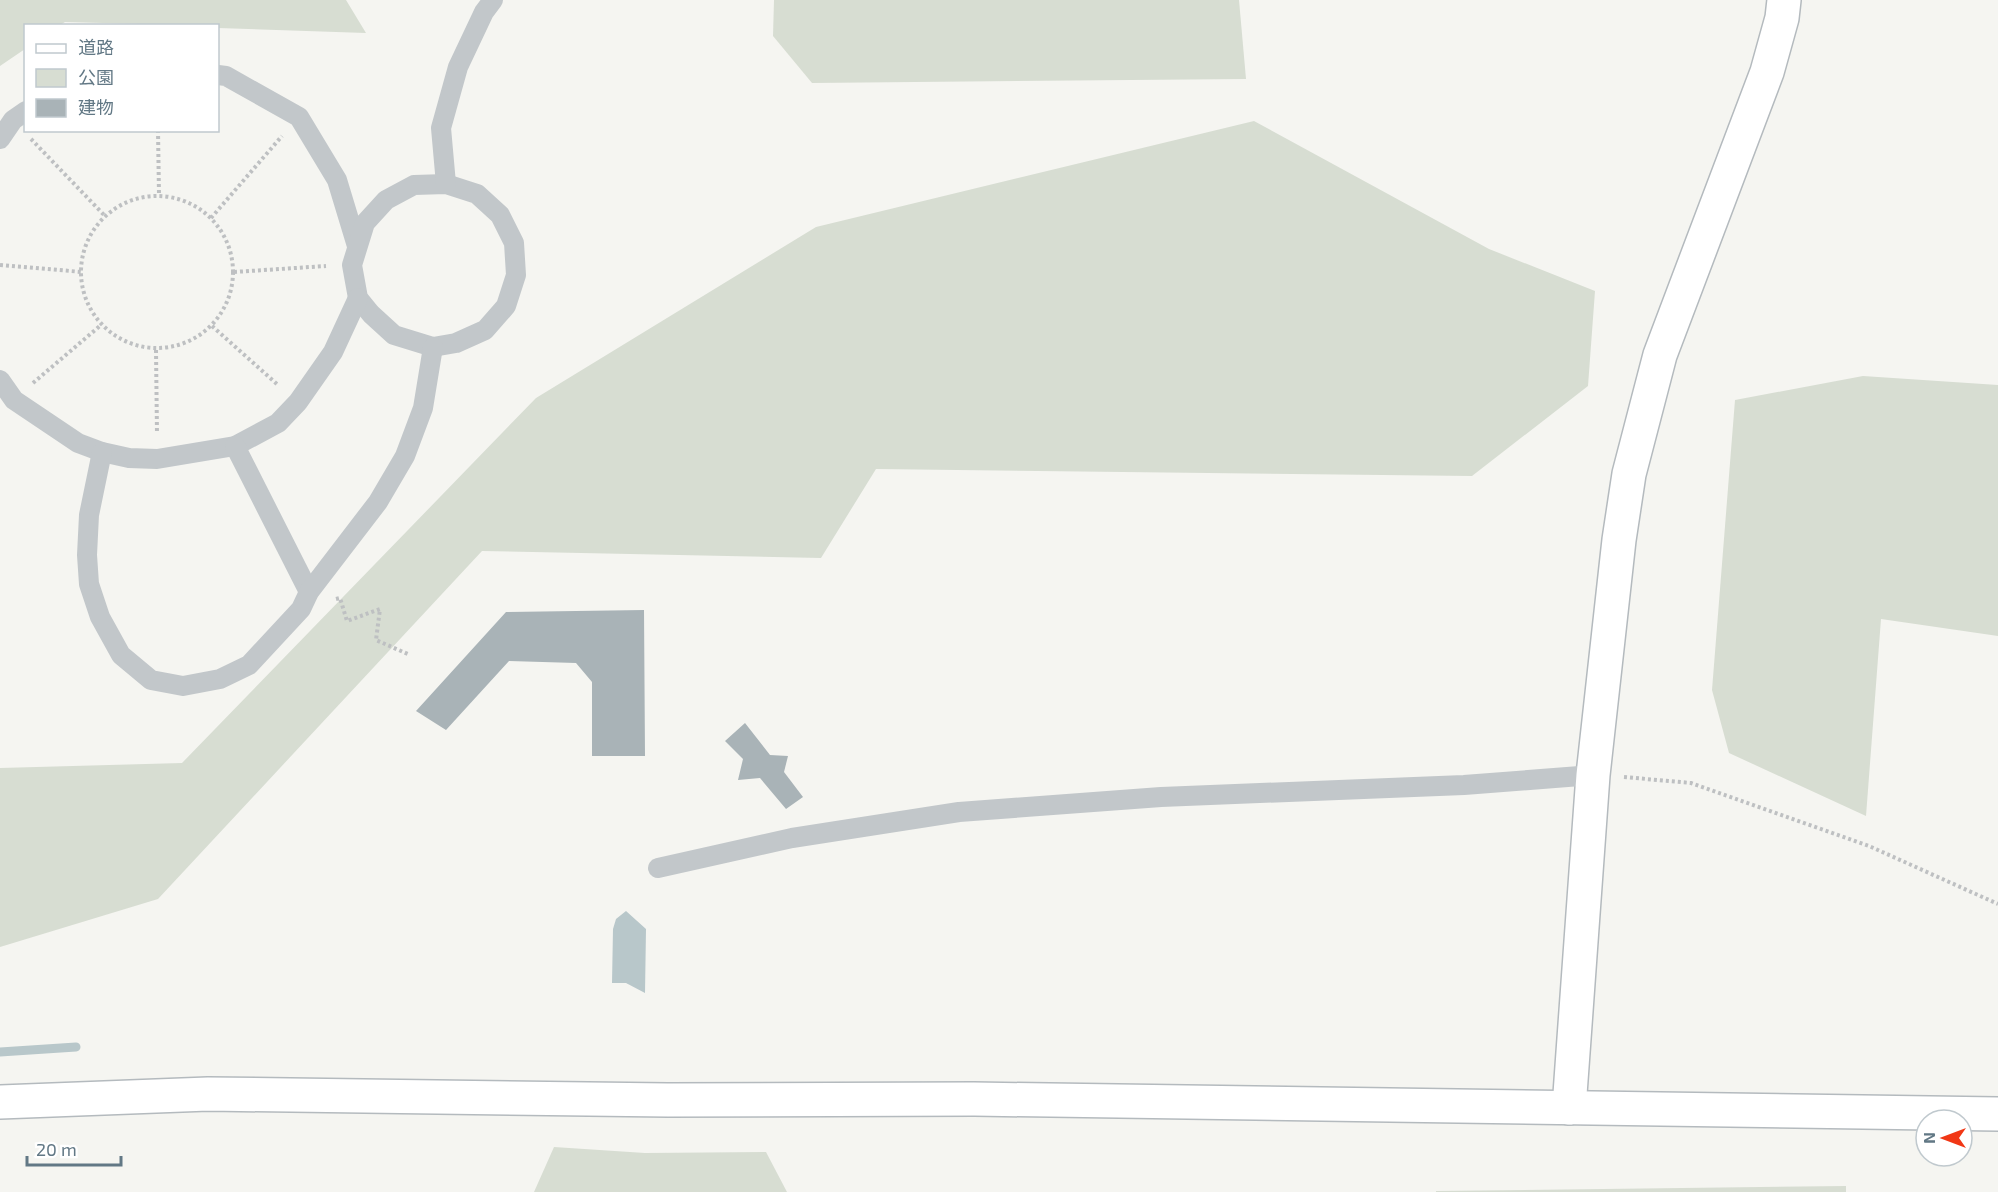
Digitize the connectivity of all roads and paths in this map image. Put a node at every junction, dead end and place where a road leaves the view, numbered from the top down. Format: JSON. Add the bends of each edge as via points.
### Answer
{"nodes":[{"id":1,"x":494,"y":0,"type":"edge"},
{"id":2,"x":1784,"y":0,"type":"edge"},
{"id":3,"x":219,"y":75,"type":"edge"},
{"id":4,"x":19,"y":116,"type":"edge"},
{"id":5,"x":299,"y":117,"type":"junction"},
{"id":6,"x":33,"y":132,"type":"edge"},
{"id":7,"x":158,"y":132,"type":"edge"},
{"id":8,"x":0,"y":139,"type":"edge"},
{"id":9,"x":446,"y":184,"type":"junction"},
{"id":10,"x":159,"y":195,"type":"junction"},
{"id":11,"x":105,"y":216,"type":"junction"},
{"id":12,"x":211,"y":218,"type":"junction"},
{"id":13,"x":354,"y":256,"type":"junction"},
{"id":14,"x":0,"y":265,"type":"edge"},
{"id":15,"x":82,"y":272,"type":"junction"},
{"id":16,"x":234,"y":272,"type":"junction"},
{"id":17,"x":358,"y":298,"type":"junction"},
{"id":18,"x":100,"y":325,"type":"junction"},
{"id":19,"x":212,"y":326,"type":"junction"},
{"id":20,"x":433,"y":347,"type":"junction"},
{"id":21,"x":156,"y":350,"type":"junction"},
{"id":22,"x":0,"y":380,"type":"edge"},
{"id":23,"x":14,"y":400,"type":"junction"},
{"id":24,"x":298,"y":402,"type":"junction"},
{"id":25,"x":235,"y":446,"type":"junction"},
{"id":26,"x":102,"y":452,"type":"junction"},
{"id":27,"x":157,"y":459,"type":"junction"},
{"id":28,"x":305,"y":600,"type":"junction"},
{"id":29,"x":410,"y":655,"type":"dead end"},
{"id":30,"x":1593,"y":775,"type":"junction"},
{"id":31,"x":658,"y":868,"type":"dead end"},
{"id":32,"x":1998,"y":904,"type":"edge"},
{"id":33,"x":0,"y":1102,"type":"edge"},
{"id":34,"x":1569,"y":1108,"type":"junction"},
{"id":35,"x":1998,"y":1114,"type":"edge"}],
"edges":[{"from":1,"to":9,"type":"lane","via":[[484,12],[458,67],[441,128]]},
{"from":2,"to":30,"type":"street","via":[[1767,72],[1660,355],[1644,412],[1619,540]]},
{"from":3,"to":5,"type":"lane"},
{"from":4,"to":8,"type":"lane"},
{"from":5,"to":12,"type":"path"},
{"from":5,"to":13,"type":"lane","via":[[336,180]]},
{"from":6,"to":11,"type":"path"},
{"from":7,"to":10,"type":"path"},
{"from":9,"to":13,"type":"lane","via":[[414,185],[386,200],[365,223]]},
{"from":9,"to":20,"type":"lane","via":[[477,194],[500,215],[514,243],[516,275],[506,306],[484,330],[456,344]]},
{"from":10,"to":11,"type":"path","via":[[127,201]]},
{"from":10,"to":12,"type":"path","via":[[186,201]]},
{"from":11,"to":15,"type":"path","via":[[86,243]]},
{"from":12,"to":16,"type":"path","via":[[227,243]]},
{"from":13,"to":16,"type":"path"},
{"from":13,"to":17,"type":"lane"},
{"from":14,"to":15,"type":"path"},
{"from":15,"to":18,"type":"path","via":[[86,301]]},
{"from":16,"to":19,"type":"path","via":[[227,301]]},
{"from":17,"to":20,"type":"lane","via":[[394,335]]},
{"from":17,"to":24,"type":"lane","via":[[333,352]]},
{"from":18,"to":21,"type":"path","via":[[127,343]]},
{"from":18,"to":23,"type":"path"},
{"from":19,"to":21,"type":"path","via":[[186,343]]},
{"from":19,"to":24,"type":"path"},
{"from":20,"to":28,"type":"lane","via":[[423,408],[405,456],[378,502]]},
{"from":21,"to":27,"type":"path"},
{"from":22,"to":23,"type":"lane"},
{"from":23,"to":26,"type":"lane","via":[[78,443]]},
{"from":24,"to":25,"type":"lane","via":[[278,423]]},
{"from":25,"to":27,"type":"lane"},
{"from":25,"to":28,"type":"lane"},
{"from":26,"to":27,"type":"lane"},
{"from":26,"to":28,"type":"lane","via":[[89,515],[89,584],[120,656],[151,680],[183,686],[220,679],[249,664]]},
{"from":28,"to":29,"type":"path","via":[[340,598],[346,621],[380,609],[376,640]]},
{"from":30,"to":31,"type":"lane","via":[[1464,785],[1161,797],[959,812],[792,838]]},
{"from":30,"to":32,"type":"path","via":[[1691,783],[1869,846]]},
{"from":30,"to":34,"type":"street"},
{"from":33,"to":34,"type":"street","via":[[208,1094]]},
{"from":34,"to":35,"type":"street"}]}
